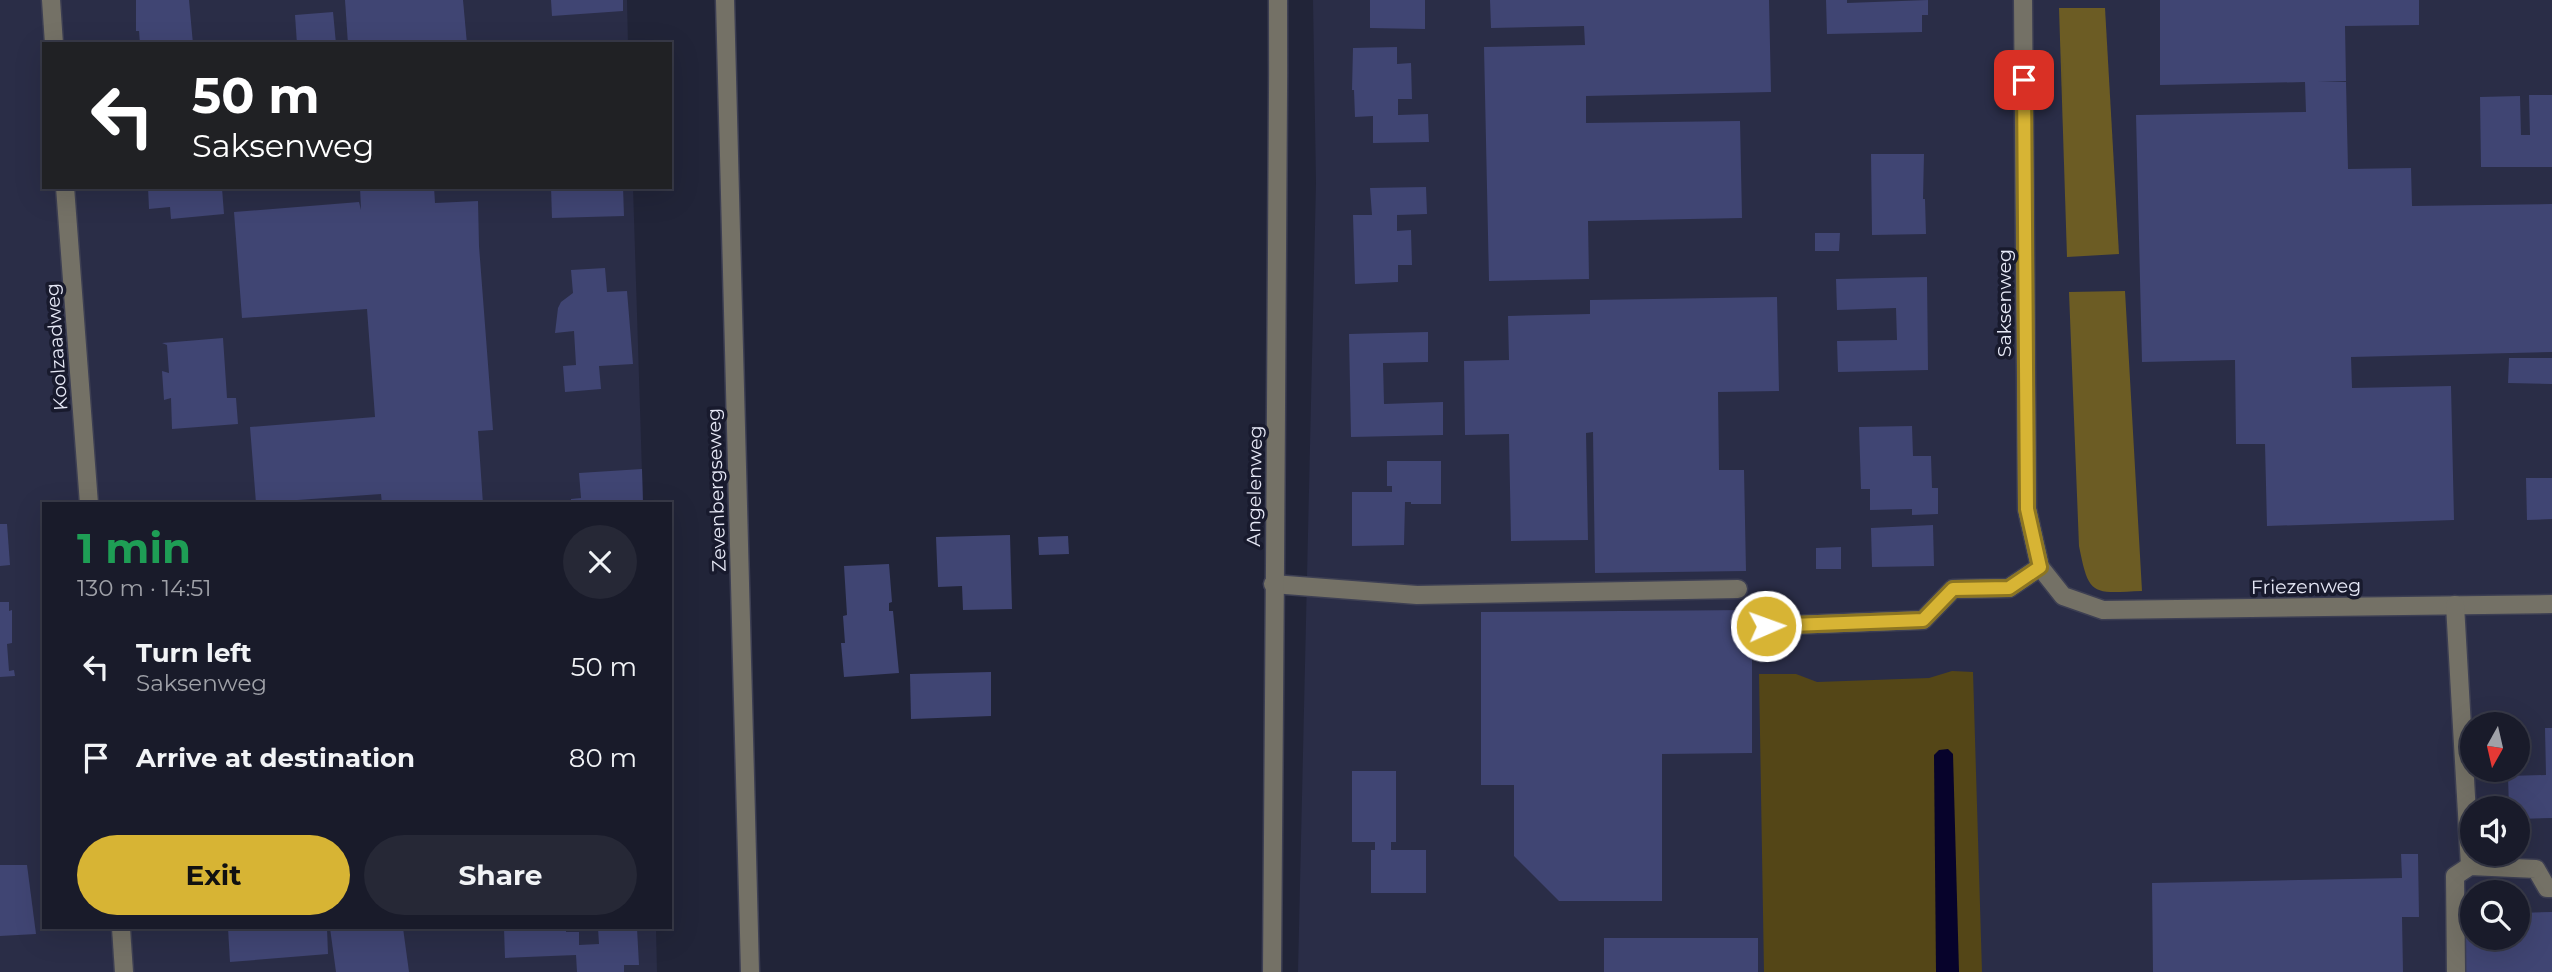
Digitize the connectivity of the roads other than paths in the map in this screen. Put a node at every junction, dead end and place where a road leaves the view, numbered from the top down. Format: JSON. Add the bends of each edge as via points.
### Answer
{"nodes":[{"id":1,"x":51,"y":0,"type":"edge"},
{"id":2,"x":1278,"y":0,"type":"edge"},
{"id":3,"x":2023,"y":0,"type":"edge"},
{"id":4,"x":723,"y":5,"type":"edge"},
{"id":5,"x":54,"y":42,"type":"edge"},
{"id":6,"x":65,"y":189,"type":"edge"},
{"id":7,"x":89,"y":502,"type":"edge"},
{"id":8,"x":2040,"y":567,"type":"junction"},
{"id":9,"x":1273,"y":584,"type":"junction"},
{"id":10,"x":1738,"y":589,"type":"dead end"},
{"id":11,"x":2063,"y":596,"type":"joint"},
{"id":12,"x":2552,"y":604,"type":"edge"},
{"id":13,"x":2455,"y":605,"type":"junction"},
{"id":14,"x":1766,"y":626,"type":"dead end"},
{"id":15,"x":2466,"y":796,"type":"edge"},
{"id":16,"x":2470,"y":866,"type":"joint"},
{"id":17,"x":2552,"y":888,"type":"edge"},
{"id":18,"x":121,"y":929,"type":"edge"},
{"id":19,"x":750,"y":969,"type":"edge"},
{"id":20,"x":124,"y":972,"type":"edge"},
{"id":21,"x":1272,"y":972,"type":"edge"},
{"id":22,"x":2456,"y":972,"type":"edge"}],
"edges":[{"from":1,"to":5,"type":"street"},
{"from":2,"to":9,"type":"street","name":"Angelenweg"},
{"from":3,"to":8,"type":"street","name":"Saksenweg","via":[[2027,509]]},
{"from":4,"to":19,"type":"street","name":"Zevenbergseweg"},
{"from":6,"to":7,"type":"street","name":"Koolzaadweg"},
{"from":8,"to":11,"type":"street","name":"Saksenweg"},
{"from":8,"to":14,"type":"street","via":[[2009,588],[1953,589],[1923,620]]},
{"from":9,"to":10,"type":"street","via":[[1417,595]]},
{"from":9,"to":21,"type":"street","name":"Angelenweg"},
{"from":11,"to":13,"type":"street","name":"Friezenweg","via":[[2103,610]]},
{"from":12,"to":13,"type":"street","name":"Friezenweg"},
{"from":13,"to":15,"type":"street"},
{"from":16,"to":17,"type":"street","via":[[2536,869],[2547,888]]},
{"from":16,"to":22,"type":"street","via":[[2455,876]]},
{"from":18,"to":20,"type":"street"}]}
